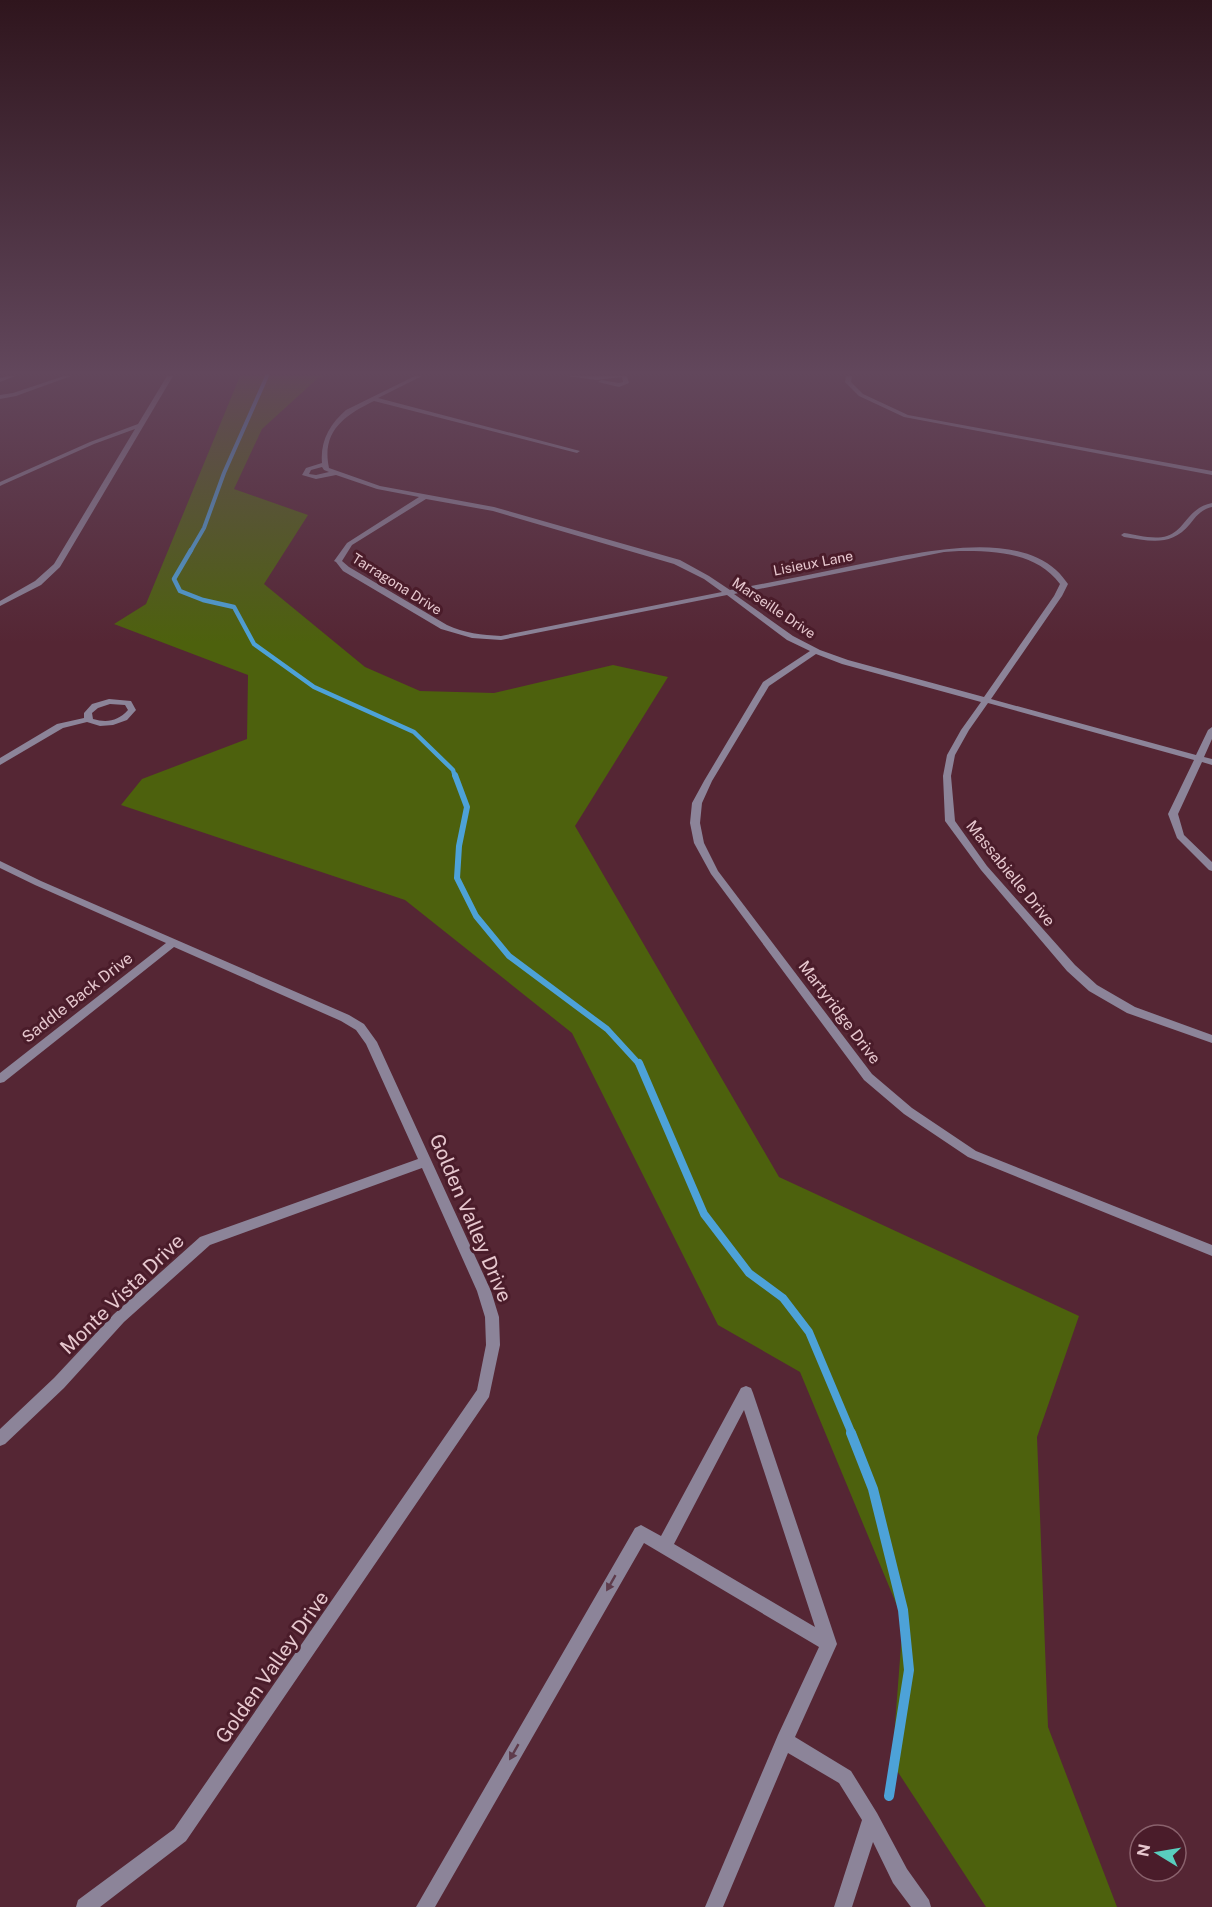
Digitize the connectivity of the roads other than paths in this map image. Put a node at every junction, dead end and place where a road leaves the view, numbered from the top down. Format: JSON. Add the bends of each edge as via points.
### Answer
{"nodes":[{"id":1,"x":43,"y":465,"type":"edge"},
{"id":2,"x":115,"y":465,"type":"edge"},
{"id":3,"x":1169,"y":465,"type":"edge"},
{"id":4,"x":326,"y":466,"type":"joint"},
{"id":5,"x":335,"y":473,"type":"junction"},
{"id":6,"x":1212,"y":473,"type":"edge"},
{"id":7,"x":0,"y":484,"type":"edge"},
{"id":8,"x":424,"y":497,"type":"junction"},
{"id":9,"x":1212,"y":505,"type":"edge"},
{"id":10,"x":1124,"y":535,"type":"dead end"},
{"id":11,"x":1045,"y":565,"type":"joint"},
{"id":12,"x":729,"y":594,"type":"junction"},
{"id":13,"x":0,"y":604,"type":"edge"},
{"id":14,"x":479,"y":638,"type":"joint"},
{"id":15,"x":815,"y":651,"type":"junction"},
{"id":16,"x":986,"y":702,"type":"junction"},
{"id":17,"x":88,"y":718,"type":"junction"},
{"id":18,"x":1212,"y":730,"type":"edge"},
{"id":19,"x":1199,"y":759,"type":"junction"},
{"id":20,"x":0,"y":762,"type":"edge"},
{"id":21,"x":1212,"y":762,"type":"edge"},
{"id":22,"x":0,"y":864,"type":"edge"},
{"id":23,"x":1212,"y":868,"type":"edge"},
{"id":24,"x":174,"y":942,"type":"junction"},
{"id":25,"x":1212,"y":1039,"type":"edge"},
{"id":26,"x":0,"y":1079,"type":"edge"},
{"id":27,"x":426,"y":1161,"type":"junction"},
{"id":28,"x":1212,"y":1251,"type":"edge"},
{"id":29,"x":0,"y":1439,"type":"edge"},
{"id":30,"x":664,"y":1547,"type":"junction"},
{"id":31,"x":829,"y":1644,"type":"junction"},
{"id":32,"x":784,"y":1741,"type":"junction"},
{"id":33,"x":871,"y":1819,"type":"junction"},
{"id":34,"x":86,"y":1907,"type":"edge"},
{"id":35,"x":425,"y":1907,"type":"edge"},
{"id":36,"x":714,"y":1907,"type":"edge"},
{"id":37,"x":843,"y":1907,"type":"edge"},
{"id":38,"x":921,"y":1907,"type":"edge"}],
"edges":[{"from":1,"to":7,"type":"street"},
{"from":2,"to":13,"type":"street","via":[[57,565],[38,583]]},
{"from":3,"to":6,"type":"street"},
{"from":4,"to":5,"type":"street","name":"Marseille Drive"},
{"from":4,"to":5,"type":"street","via":[[308,469],[305,475]]},
{"from":5,"to":8,"type":"street","name":"Marseille Drive","via":[[379,488]]},
{"from":8,"to":12,"type":"street","name":"Marseille Drive","via":[[494,509],[677,562]]},
{"from":8,"to":14,"type":"street","name":"Tarragona Drive","via":[[349,544],[338,561],[444,627]]},
{"from":9,"to":10,"type":"street","via":[[1200,507],[1176,535],[1166,539]]},
{"from":11,"to":12,"type":"street","name":"Lisieux Lane","via":[[990,549],[944,550]]},
{"from":11,"to":16,"type":"street","name":"Massabielle Drive","via":[[1059,574],[1064,584]]},
{"from":12,"to":14,"type":"street","name":"Lisieux Lane","via":[[501,638]]},
{"from":12,"to":15,"type":"street","name":"Marseille Drive","via":[[791,639]]},
{"from":15,"to":16,"type":"street","name":"Marseille Drive"},
{"from":15,"to":28,"type":"street","name":"Martyridge Drive","via":[[766,684],[708,781],[698,803],[695,823],[699,843],[714,872],[868,1077],[908,1111],[972,1154]]},
{"from":16,"to":19,"type":"street","name":"Marseille Drive"},
{"from":16,"to":25,"type":"street","name":"Massabielle Drive","via":[[951,755],[946,776],[950,821],[992,876],[1093,988],[1131,1010]]},
{"from":17,"to":17,"type":"street","via":[[99,724],[114,723],[132,710],[128,704],[109,701],[90,709]]},
{"from":17,"to":20,"type":"street","via":[[60,726]]},
{"from":18,"to":19,"type":"street"},
{"from":19,"to":21,"type":"street","name":"Marseille Drive"},
{"from":19,"to":23,"type":"street","via":[[1173,814],[1180,836]]},
{"from":22,"to":24,"type":"street","name":"Golden Valley Drive"},
{"from":24,"to":26,"type":"street","name":"Saddle Back Drive"},
{"from":24,"to":27,"type":"street","name":"Golden Valley Drive","via":[[360,1027],[371,1042]]},
{"from":27,"to":29,"type":"street","name":"Monte Vista Drive","via":[[205,1241],[119,1318]]},
{"from":27,"to":34,"type":"street","name":"Golden Valley Drive","via":[[492,1317],[493,1345],[484,1392],[180,1835]]},
{"from":30,"to":31,"type":"street"},
{"from":30,"to":31,"type":"street","via":[[746,1393]]},
{"from":30,"to":35,"type":"street","one_way":true,"via":[[640,1533]]},
{"from":31,"to":32,"type":"street"},
{"from":32,"to":33,"type":"street","via":[[844,1777]]},
{"from":32,"to":36,"type":"street"},
{"from":33,"to":37,"type":"street"},
{"from":33,"to":38,"type":"street"}]}
